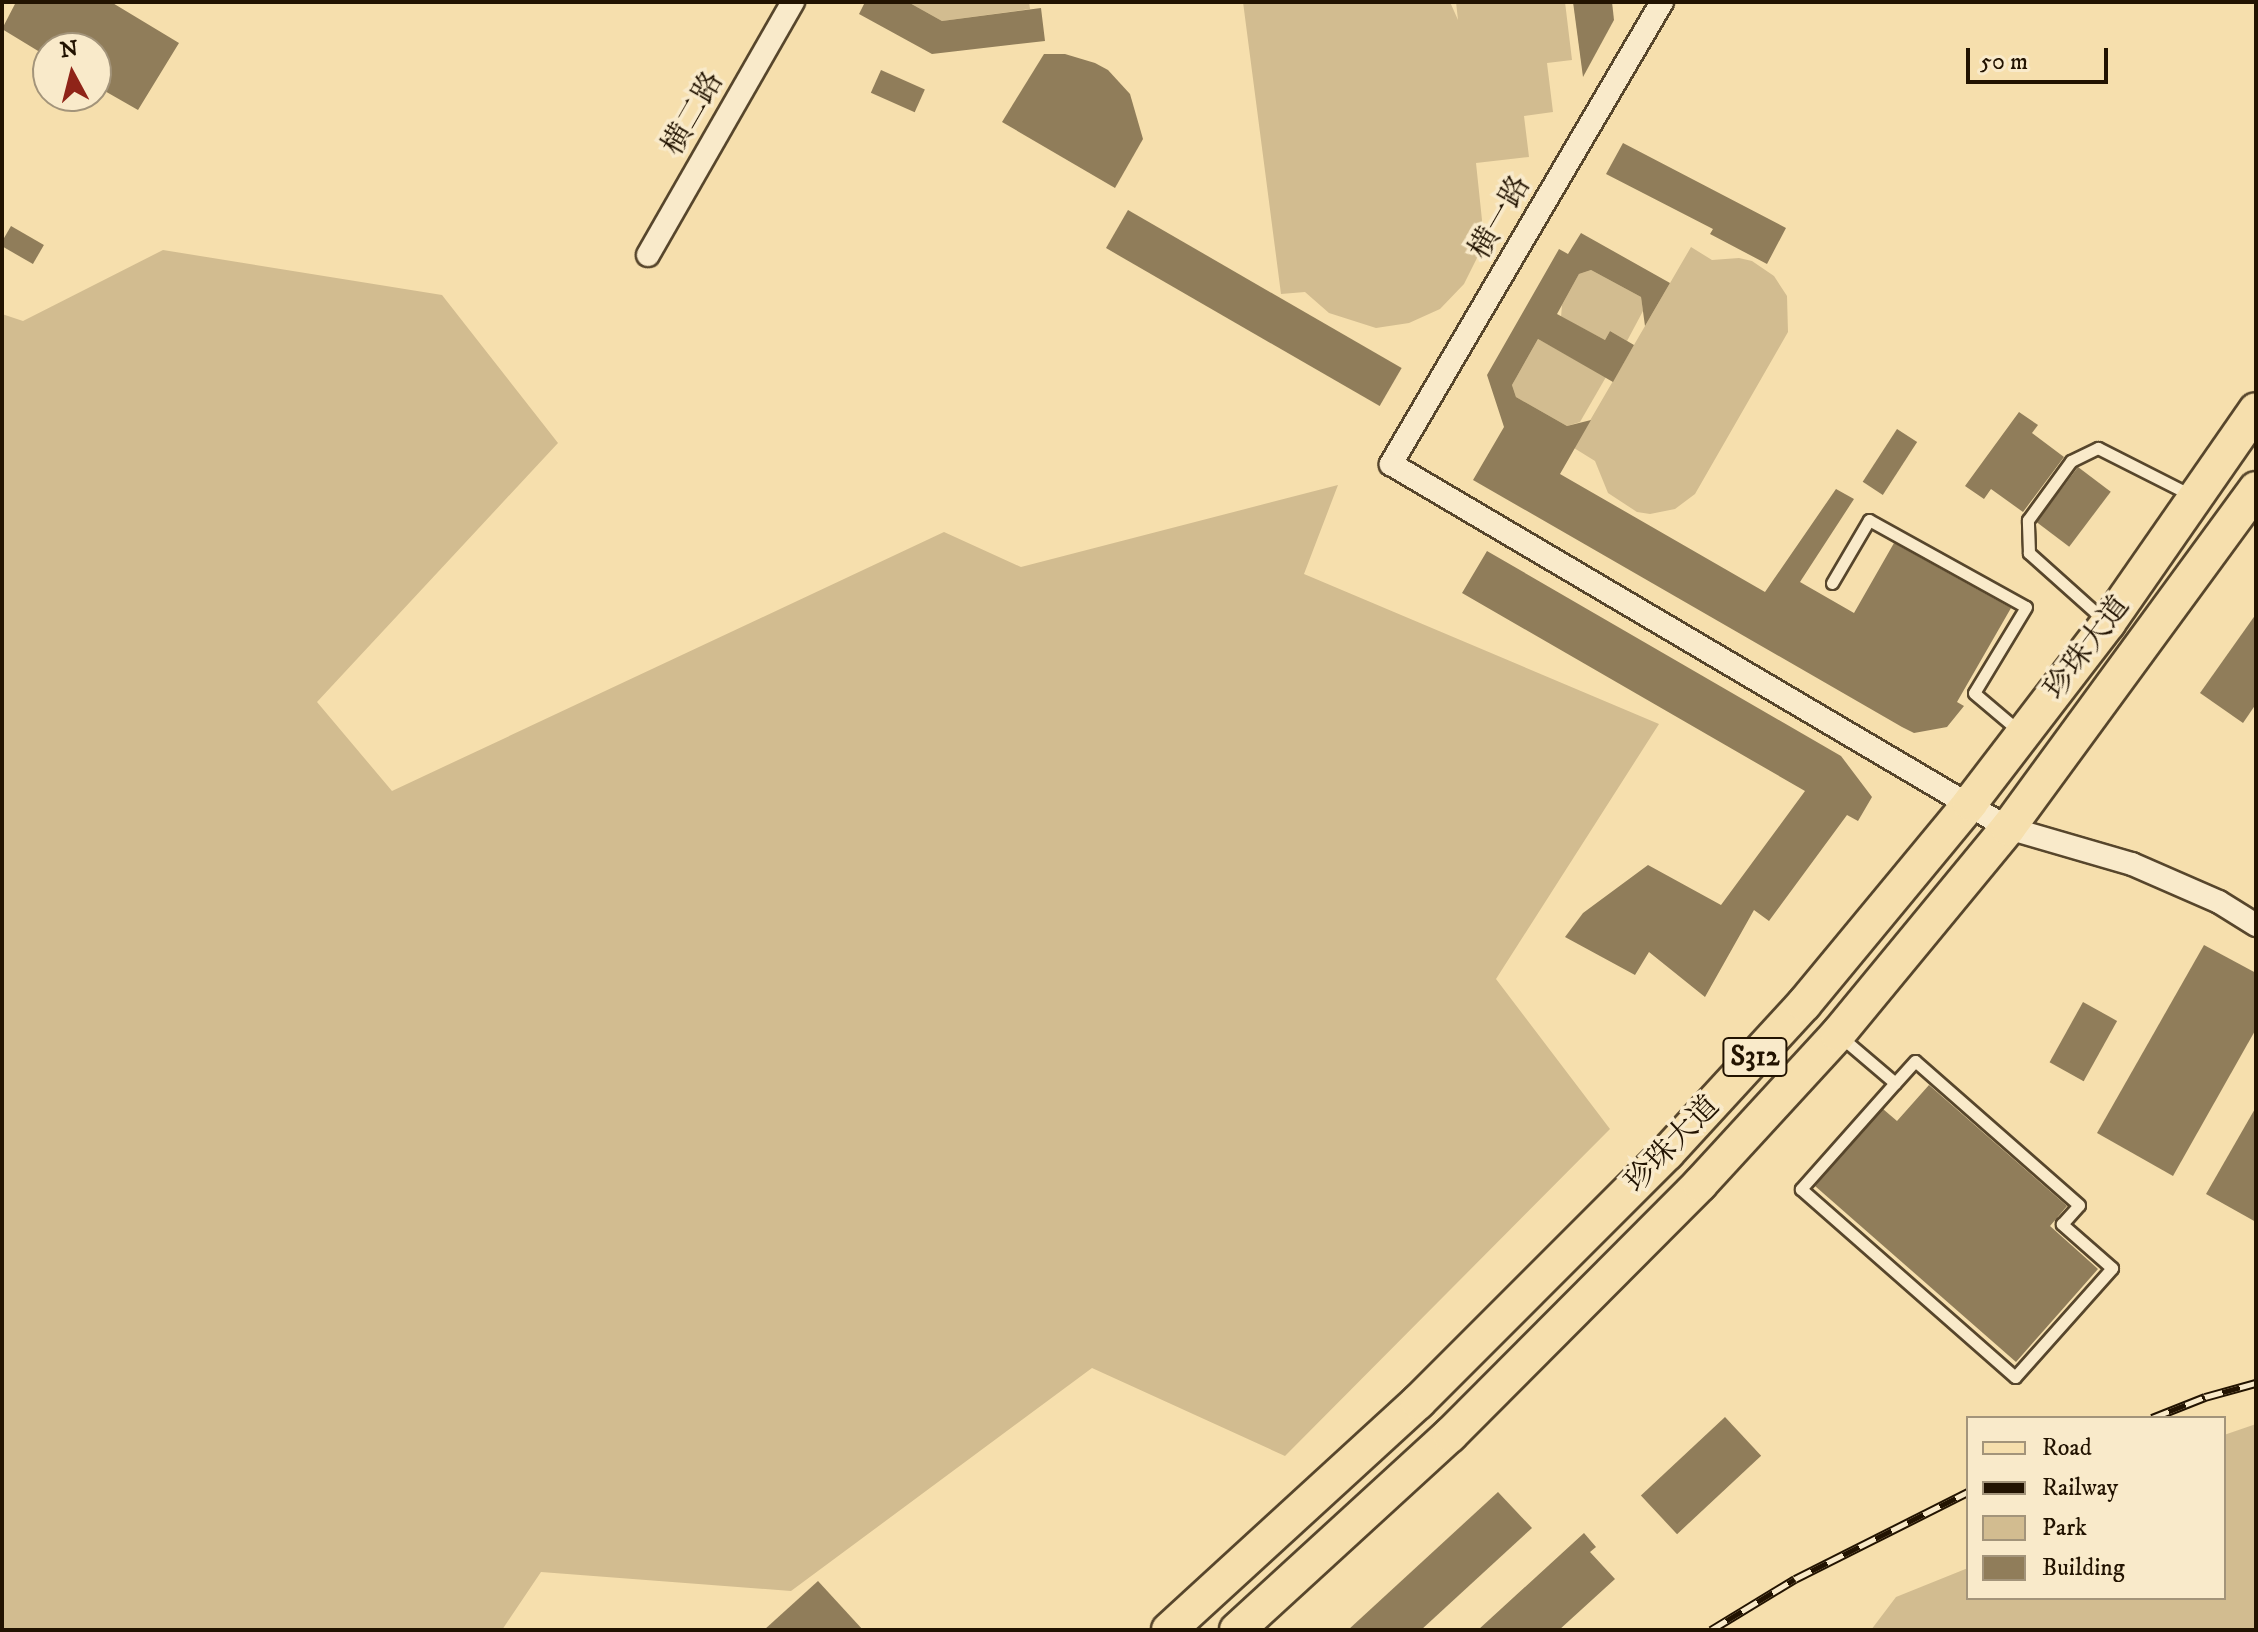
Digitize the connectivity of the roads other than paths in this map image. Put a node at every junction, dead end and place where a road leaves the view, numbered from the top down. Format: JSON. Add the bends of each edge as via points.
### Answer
{"nodes":[{"id":1,"x":793,"y":2,"type":"edge"},
{"id":2,"x":1662,"y":2,"type":"edge"},
{"id":3,"x":648,"y":255,"type":"dead end"},
{"id":4,"x":2256,"y":410,"type":"edge"},
{"id":5,"x":2256,"y":489,"type":"edge"},
{"id":6,"x":2197,"y":498,"type":"junction"},
{"id":7,"x":1832,"y":583,"type":"dead end"},
{"id":8,"x":2108,"y":623,"type":"junction"},
{"id":9,"x":2022,"y":734,"type":"junction"},
{"id":10,"x":1970,"y":803,"type":"junction"},
{"id":11,"x":2008,"y":828,"type":"junction"},
{"id":12,"x":2256,"y":925,"type":"edge"},
{"id":13,"x":1838,"y":1034,"type":"junction"},
{"id":14,"x":1895,"y":1083,"type":"junction"},
{"id":15,"x":1169,"y":1630,"type":"edge"},
{"id":16,"x":1237,"y":1630,"type":"edge"}],
"edges":[{"from":1,"to":3,"type":"street","name":"横二路"},
{"from":2,"to":10,"type":"street","name":"横一路","via":[[1391,464]]},
{"from":4,"to":6,"type":"main road","name":"珍珠大道","number":"S312"},
{"from":5,"to":11,"type":"main road","name":"珍珠大道","number":"S312"},
{"from":6,"to":8,"type":"main road","name":"珍珠大道","number":"S312"},
{"from":6,"to":8,"type":"lane","via":[[2098,448],[2071,461],[2028,520],[2029,553]]},
{"from":7,"to":9,"type":"lane","via":[[1869,520],[2026,607],[1974,693]]},
{"from":8,"to":9,"type":"main road","name":"珍珠大道","number":"S312"},
{"from":9,"to":10,"type":"main road","name":"珍珠大道","number":"S312"},
{"from":10,"to":11,"type":"street"},
{"from":10,"to":15,"type":"main road","name":"珍珠大道","number":"S312","via":[[1804,1004],[1667,1153],[1418,1402]]},
{"from":11,"to":12,"type":"street","via":[[2132,864],[2219,902]]},
{"from":11,"to":13,"type":"main road","name":"珍珠大道","number":"S312"},
{"from":13,"to":14,"type":"lane"},
{"from":13,"to":16,"type":"main road","name":"珍珠大道","number":"S312","via":[[1700,1184],[1450,1435]]},
{"from":14,"to":14,"type":"lane","via":[[1801,1189],[2015,1377],[2112,1268],[2062,1224],[2079,1205],[1915,1061]]}]}
